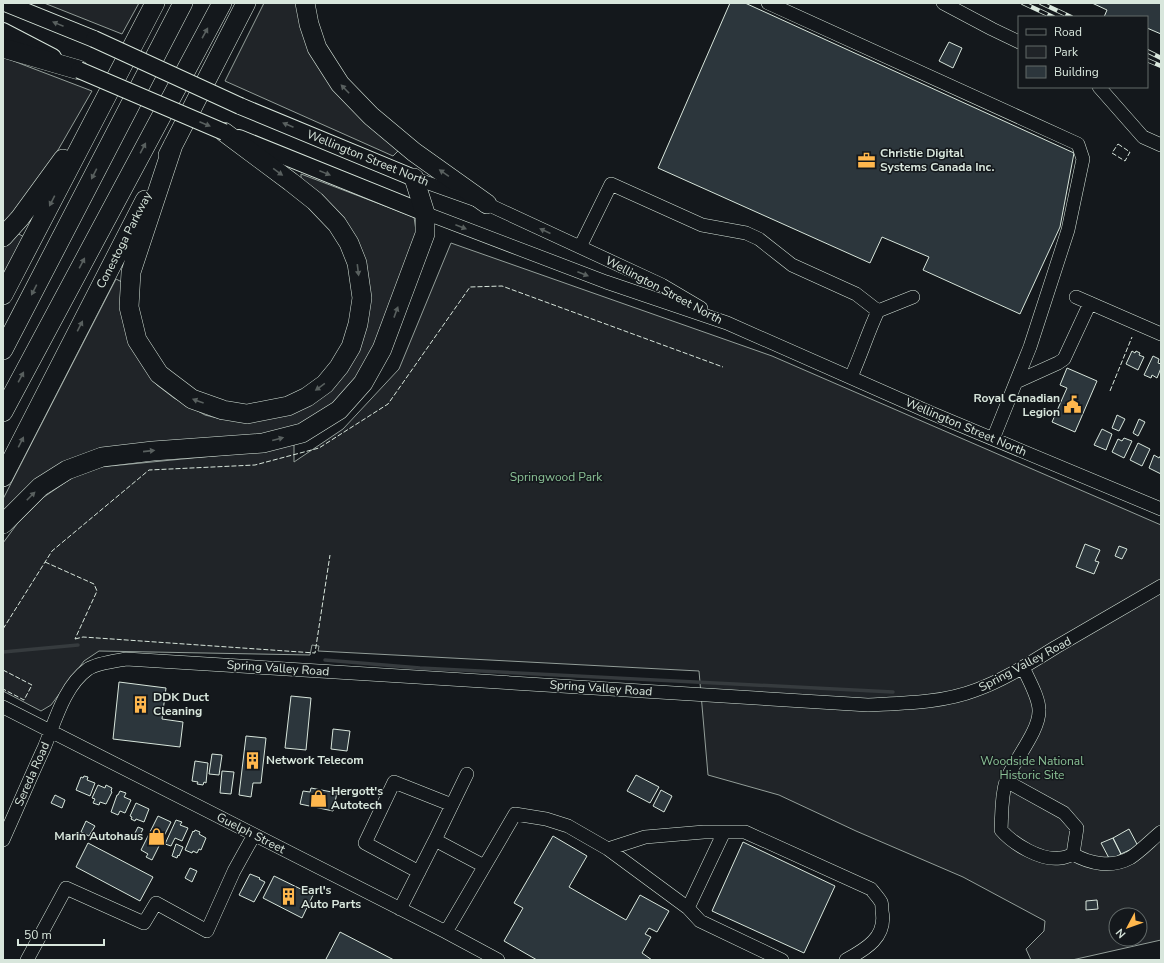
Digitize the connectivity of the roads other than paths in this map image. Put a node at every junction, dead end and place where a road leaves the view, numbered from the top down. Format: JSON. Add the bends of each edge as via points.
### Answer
{"nodes":[{"id":1,"x":5,"y":3,"type":"edge"},
{"id":2,"x":155,"y":3,"type":"edge"},
{"id":3,"x":183,"y":3,"type":"edge"},
{"id":4,"x":222,"y":3,"type":"edge"},
{"id":5,"x":246,"y":3,"type":"edge"},
{"id":6,"x":305,"y":3,"type":"edge"},
{"id":7,"x":768,"y":3,"type":"edge"},
{"id":8,"x":943,"y":3,"type":"edge"},
{"id":9,"x":3,"y":31,"type":"edge"},
{"id":10,"x":1018,"y":42,"type":"edge"},
{"id":11,"x":3,"y":48,"type":"edge"},
{"id":12,"x":79,"y":70,"type":"junction"},
{"id":13,"x":1100,"y":88,"type":"edge"},
{"id":14,"x":96,"y":116,"type":"junction"},
{"id":15,"x":224,"y":132,"type":"junction"},
{"id":16,"x":173,"y":145,"type":"junction"},
{"id":17,"x":1161,"y":145,"type":"edge"},
{"id":18,"x":414,"y":178,"type":"junction"},
{"id":19,"x":487,"y":204,"type":"junction"},
{"id":20,"x":425,"y":213,"type":"junction"},
{"id":21,"x":3,"y":237,"type":"edge"},
{"id":22,"x":580,"y":247,"type":"junction"},
{"id":23,"x":3,"y":295,"type":"edge"},
{"id":24,"x":913,"y":297,"type":"dead end"},
{"id":25,"x":1076,"y":297,"type":"dead end"},
{"id":26,"x":1090,"y":303,"type":"junction"},
{"id":27,"x":878,"y":311,"type":"junction"},
{"id":28,"x":727,"y":323,"type":"junction"},
{"id":29,"x":1161,"y":334,"type":"edge"},
{"id":30,"x":3,"y":350,"type":"edge"},
{"id":31,"x":851,"y":377,"type":"junction"},
{"id":32,"x":1016,"y":382,"type":"junction"},
{"id":33,"x":3,"y":412,"type":"edge"},
{"id":34,"x":994,"y":439,"type":"junction"},
{"id":35,"x":3,"y":477,"type":"edge"},
{"id":36,"x":1161,"y":508,"type":"edge"},
{"id":37,"x":3,"y":524,"type":"edge"},
{"id":38,"x":1161,"y":586,"type":"edge"},
{"id":39,"x":1023,"y":667,"type":"junction"},
{"id":40,"x":3,"y":707,"type":"edge"},
{"id":41,"x":51,"y":731,"type":"junction"},
{"id":42,"x":467,"y":774,"type":"dead end"},
{"id":43,"x":1006,"y":781,"type":"junction"},
{"id":44,"x":452,"y":805,"type":"junction"},
{"id":45,"x":724,"y":832,"type":"junction"},
{"id":46,"x":1161,"y":832,"type":"edge"},
{"id":47,"x":254,"y":835,"type":"junction"},
{"id":48,"x":3,"y":840,"type":"edge"},
{"id":49,"x":435,"y":840,"type":"junction"},
{"id":50,"x":608,"y":849,"type":"junction"},
{"id":51,"x":1073,"y":854,"type":"junction"},
{"id":52,"x":484,"y":866,"type":"junction"},
{"id":53,"x":419,"y":872,"type":"junction"},
{"id":54,"x":688,"y":908,"type":"junction"},
{"id":55,"x":400,"y":909,"type":"junction"},
{"id":56,"x":446,"y":932,"type":"junction"},
{"id":57,"x":481,"y":956,"type":"edge"},
{"id":58,"x":27,"y":960,"type":"edge"},
{"id":59,"x":498,"y":960,"type":"edge"},
{"id":60,"x":782,"y":960,"type":"edge"},
{"id":61,"x":846,"y":960,"type":"edge"}],
"edges":[{"from":18,"to":1,"type":"main road","name":"Wellington Street North","one_way":true,"bridge":true,"via":[[240,106],[94,39]]},
{"from":2,"to":14,"type":"highway"},
{"from":3,"to":30,"type":"highway","one_way":true},
{"from":33,"to":4,"type":"highway","name":"Conestoga Parkway","one_way":true},
{"from":5,"to":16,"type":"highway","name":"Conestoga Parkway"},
{"from":19,"to":6,"type":"highway","one_way":true,"via":[[414,152],[371,116],[340,84],[317,48]]},
{"from":7,"to":32,"type":"street","via":[[1078,144],[1083,159],[1068,230]]},
{"from":8,"to":10,"type":"street"},
{"from":9,"to":12,"type":"main road","name":"Wellington Street North"},
{"from":11,"to":12,"type":"highway"},
{"from":12,"to":15,"type":"main road","name":"Wellington Street North","one_way":true,"bridge":true},
{"from":13,"to":17,"type":"street","via":[[1143,136]]},
{"from":14,"to":21,"type":"highway"},
{"from":14,"to":23,"type":"highway","one_way":true},
{"from":15,"to":16,"type":"highway","one_way":true,"via":[[314,201],[337,224],[349,243],[357,263],[362,298],[351,348],[325,384],[288,406],[247,414],[223,410],[192,399],[159,374],[137,340],[129,307],[131,272]]},
{"from":15,"to":20,"type":"main road","name":"Wellington Street North","one_way":true},
{"from":35,"to":16,"type":"highway","name":"Conestoga Parkway","one_way":true},
{"from":18,"to":19,"type":"street","name":"Wellington Street North"},
{"from":18,"to":20,"type":"highway"},
{"from":22,"to":19,"type":"street","name":"Wellington Street North","one_way":true},
{"from":20,"to":28,"type":"street","name":"Wellington Street North","one_way":true,"via":[[606,282]]},
{"from":37,"to":20,"type":"highway","one_way":true,"via":[[40,487],[67,470],[102,457],[263,443],[302,433],[339,410],[363,383],[382,349],[425,234]]},
{"from":22,"to":27,"type":"street","via":[[611,184],[702,225],[746,232],[792,265],[856,294]]},
{"from":22,"to":28,"type":"street","name":"Wellington Street North","via":[[662,285]]},
{"from":24,"to":27,"type":"street"},
{"from":25,"to":26,"type":"street"},
{"from":26,"to":29,"type":"street"},
{"from":26,"to":32,"type":"street","via":[[1064,359]]},
{"from":27,"to":31,"type":"street"},
{"from":28,"to":31,"type":"street","name":"Wellington Street North"},
{"from":31,"to":34,"type":"street","name":"Wellington Street North"},
{"from":32,"to":34,"type":"street"},
{"from":34,"to":36,"type":"street","name":"Wellington Street North"},
{"from":38,"to":39,"type":"street","name":"Spring Valley Road"},
{"from":39,"to":41,"type":"street","name":"Spring Valley Road","via":[[975,691],[942,699],[868,705],[126,659],[88,668],[74,683],[60,707]]},
{"from":39,"to":43,"type":"street","via":[[1039,710],[1037,724]]},
{"from":40,"to":41,"type":"street","name":"Guelph Street"},
{"from":41,"to":47,"type":"street","name":"Guelph Street"},
{"from":41,"to":48,"type":"street","name":"Sereda Road"},
{"from":42,"to":44,"type":"street"},
{"from":43,"to":51,"type":"street","via":[[1064,814],[1077,828]]},
{"from":43,"to":51,"type":"street","via":[[1001,830],[1009,839],[1041,856],[1060,858]]},
{"from":44,"to":49,"type":"street"},
{"from":44,"to":53,"type":"street","via":[[394,782],[364,843]]},
{"from":45,"to":50,"type":"street","via":[[645,836]]},
{"from":45,"to":54,"type":"street"},
{"from":45,"to":61,"type":"street","via":[[745,832],[871,889],[881,902],[884,919],[880,933],[870,945]]},
{"from":46,"to":51,"type":"street","via":[[1130,858],[1120,862],[1102,864],[1085,861]]},
{"from":47,"to":55,"type":"street","name":"Guelph Street"},
{"from":47,"to":58,"type":"street","via":[[234,871],[207,931],[156,903],[144,923],[66,888]]},
{"from":49,"to":52,"type":"street"},
{"from":49,"to":53,"type":"street"},
{"from":50,"to":52,"type":"street","via":[[568,826],[515,814]]},
{"from":50,"to":54,"type":"street"},
{"from":52,"to":56,"type":"street"},
{"from":53,"to":55,"type":"street"},
{"from":54,"to":60,"type":"street","via":[[700,921]]},
{"from":55,"to":56,"type":"street","name":"Guelph Street"},
{"from":56,"to":57,"type":"street","name":"Guelph Street"},
{"from":57,"to":59,"type":"street","name":"Guelph Street"}]}
